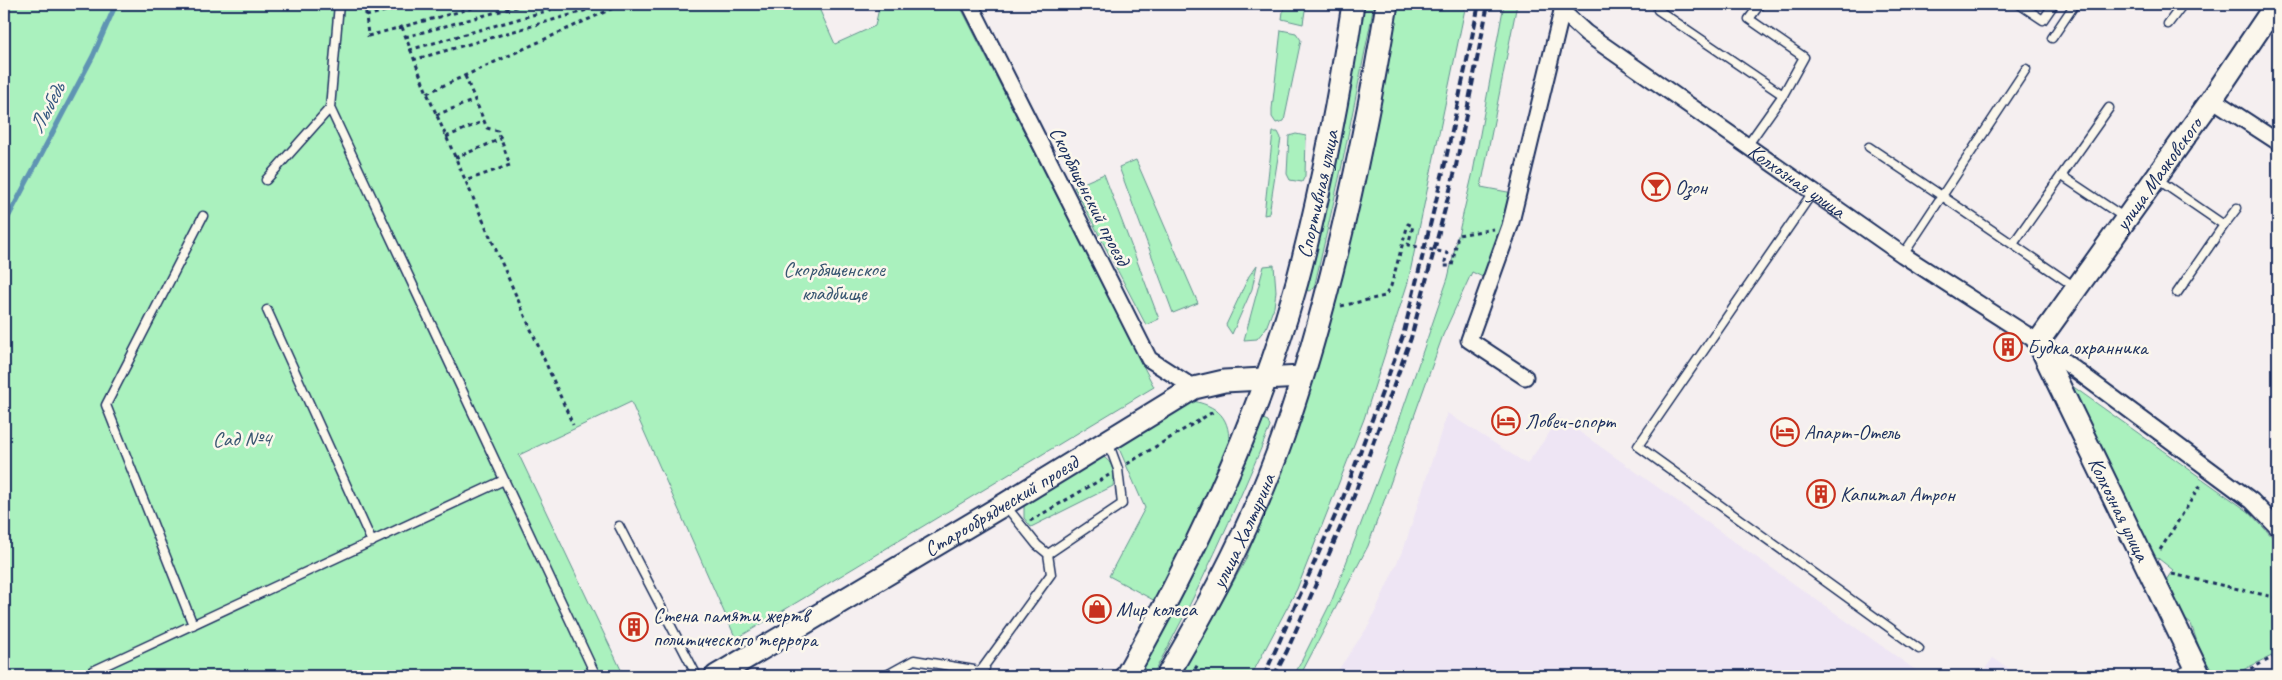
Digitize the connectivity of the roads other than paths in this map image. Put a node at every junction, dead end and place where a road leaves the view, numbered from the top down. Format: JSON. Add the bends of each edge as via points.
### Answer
{"nodes":[{"id":1,"x":339,"y":4,"type":"edge"},
{"id":2,"x":970,"y":4,"type":"edge"},
{"id":3,"x":1353,"y":4,"type":"edge"},
{"id":4,"x":1387,"y":4,"type":"edge"},
{"id":5,"x":1662,"y":4,"type":"edge"},
{"id":6,"x":1760,"y":4,"type":"edge"},
{"id":7,"x":2019,"y":4,"type":"edge"},
{"id":8,"x":2054,"y":4,"type":"edge"},
{"id":9,"x":2075,"y":4,"type":"edge"},
{"id":10,"x":2183,"y":4,"type":"edge"},
{"id":11,"x":2276,"y":4,"type":"edge"},
{"id":12,"x":1562,"y":8,"type":"edge"},
{"id":13,"x":2168,"y":24,"type":"dead end"},
{"id":14,"x":2271,"y":26,"type":"edge"},
{"id":15,"x":2052,"y":38,"type":"dead end"},
{"id":16,"x":2026,"y":69,"type":"dead end"},
{"id":17,"x":1783,"y":95,"type":"junction"},
{"id":18,"x":2212,"y":99,"type":"junction"},
{"id":19,"x":330,"y":108,"type":"junction"},
{"id":20,"x":2109,"y":108,"type":"dead end"},
{"id":21,"x":2278,"y":142,"type":"edge"},
{"id":22,"x":1747,"y":146,"type":"junction"},
{"id":23,"x":1869,"y":147,"type":"dead end"},
{"id":24,"x":2062,"y":176,"type":"junction"},
{"id":25,"x":2156,"y":178,"type":"junction"},
{"id":26,"x":266,"y":180,"type":"dead end"},
{"id":27,"x":1813,"y":192,"type":"junction"},
{"id":28,"x":1942,"y":196,"type":"junction"},
{"id":29,"x":2236,"y":208,"type":"dead end"},
{"id":30,"x":203,"y":216,"type":"dead end"},
{"id":31,"x":2126,"y":219,"type":"junction"},
{"id":32,"x":2224,"y":225,"type":"junction"},
{"id":33,"x":2013,"y":244,"type":"junction"},
{"id":34,"x":1903,"y":255,"type":"junction"},
{"id":35,"x":2077,"y":288,"type":"junction"},
{"id":36,"x":2177,"y":293,"type":"dead end"},
{"id":37,"x":267,"y":310,"type":"dead end"},
{"id":38,"x":2038,"y":342,"type":"junction"},
{"id":39,"x":1301,"y":377,"type":"junction"},
{"id":40,"x":1525,"y":377,"type":"dead end"},
{"id":41,"x":1265,"y":380,"type":"junction"},
{"id":42,"x":1194,"y":388,"type":"junction"},
{"id":43,"x":1107,"y":440,"type":"junction"},
{"id":44,"x":504,"y":480,"type":"junction"},
{"id":45,"x":1005,"y":504,"type":"junction"},
{"id":46,"x":619,"y":526,"type":"dead end"},
{"id":47,"x":2278,"y":528,"type":"edge"},
{"id":48,"x":372,"y":542,"type":"junction"},
{"id":49,"x":1048,"y":554,"type":"junction"},
{"id":50,"x":193,"y":625,"type":"junction"},
{"id":51,"x":1919,"y":649,"type":"dead end"},
{"id":52,"x":985,"y":668,"type":"junction"},
{"id":53,"x":93,"y":671,"type":"dead end"},
{"id":54,"x":2190,"y":673,"type":"edge"},
{"id":55,"x":596,"y":676,"type":"edge"},
{"id":56,"x":697,"y":676,"type":"edge"},
{"id":57,"x":716,"y":676,"type":"edge"},
{"id":58,"x":886,"y":676,"type":"edge"},
{"id":59,"x":977,"y":676,"type":"edge"},
{"id":60,"x":1126,"y":676,"type":"edge"},
{"id":61,"x":1167,"y":676,"type":"edge"}],
"edges":[{"from":1,"to":19,"type":"lane"},
{"from":2,"to":42,"type":"street","name":"Скорбященский проезд","via":[[1149,359]]},
{"from":3,"to":41,"type":"street","name":"Спортивная улица","via":[[1316,197],[1296,282]]},
{"from":4,"to":39,"type":"street","name":"Спортивная улица","via":[[1328,291]]},
{"from":5,"to":17,"type":"lane","via":[[1658,10]]},
{"from":6,"to":17,"type":"lane","via":[[1749,19],[1804,57]]},
{"from":7,"to":8,"type":"lane","via":[[2043,20]]},
{"from":9,"to":15,"type":"lane"},
{"from":10,"to":13,"type":"lane"},
{"from":11,"to":14,"type":"street","name":"улица Маяковского"},
{"from":12,"to":22,"type":"street","name":"Колхозная улица","via":[[1586,33]]},
{"from":12,"to":40,"type":"street","name":"Колхозная улица","via":[[1510,226],[1469,340]]},
{"from":14,"to":18,"type":"street","name":"улица Маяковского"},
{"from":16,"to":28,"type":"lane"},
{"from":17,"to":22,"type":"lane"},
{"from":18,"to":21,"type":"street"},
{"from":18,"to":25,"type":"street","name":"улица Маяковского"},
{"from":19,"to":26,"type":"lane"},
{"from":19,"to":44,"type":"lane"},
{"from":20,"to":24,"type":"lane"},
{"from":22,"to":27,"type":"street","name":"Колхозная улица"},
{"from":23,"to":28,"type":"lane"},
{"from":24,"to":31,"type":"lane"},
{"from":24,"to":33,"type":"lane"},
{"from":25,"to":31,"type":"street","name":"улица Маяковского"},
{"from":25,"to":32,"type":"lane"},
{"from":27,"to":34,"type":"street","name":"Колхозная улица"},
{"from":27,"to":51,"type":"lane","via":[[1638,446]]},
{"from":28,"to":33,"type":"lane"},
{"from":28,"to":34,"type":"lane"},
{"from":29,"to":32,"type":"lane"},
{"from":30,"to":50,"type":"lane","via":[[106,405]]},
{"from":31,"to":35,"type":"street","name":"улица Маяковского"},
{"from":32,"to":36,"type":"lane"},
{"from":33,"to":35,"type":"lane"},
{"from":34,"to":38,"type":"street","name":"Колхозная улица"},
{"from":35,"to":38,"type":"street","name":"улица Маяковского"},
{"from":37,"to":48,"type":"lane"},
{"from":38,"to":47,"type":"street","name":"Колхозная улица","via":[[2212,470],[2252,501]]},
{"from":38,"to":54,"type":"street","name":"Колхозная улица"},
{"from":39,"to":41,"type":"street","name":"Старообрядческий проезд"},
{"from":39,"to":61,"type":"street","name":"улица Халтурина","via":[[1284,435],[1240,540]]},
{"from":41,"to":42,"type":"street","name":"Старообрядческий проезд","via":[[1224,381]]},
{"from":41,"to":60,"type":"street","name":"улица Халтурина","via":[[1206,526],[1168,603]]},
{"from":42,"to":43,"type":"street","name":"Старообрядческий проезд"},
{"from":43,"to":45,"type":"street","name":"Старообрядческий проезд"},
{"from":43,"to":49,"type":"lane","via":[[1118,469],[1122,504]]},
{"from":44,"to":48,"type":"lane"},
{"from":44,"to":55,"type":"lane"},
{"from":45,"to":49,"type":"lane"},
{"from":45,"to":57,"type":"street","name":"Старообрядческий проезд"},
{"from":46,"to":56,"type":"lane"},
{"from":48,"to":50,"type":"lane"},
{"from":49,"to":52,"type":"lane","via":[[1052,574]]},
{"from":50,"to":53,"type":"lane"},
{"from":52,"to":58,"type":"lane","via":[[980,671],[914,660]]},
{"from":52,"to":59,"type":"lane"}]}
